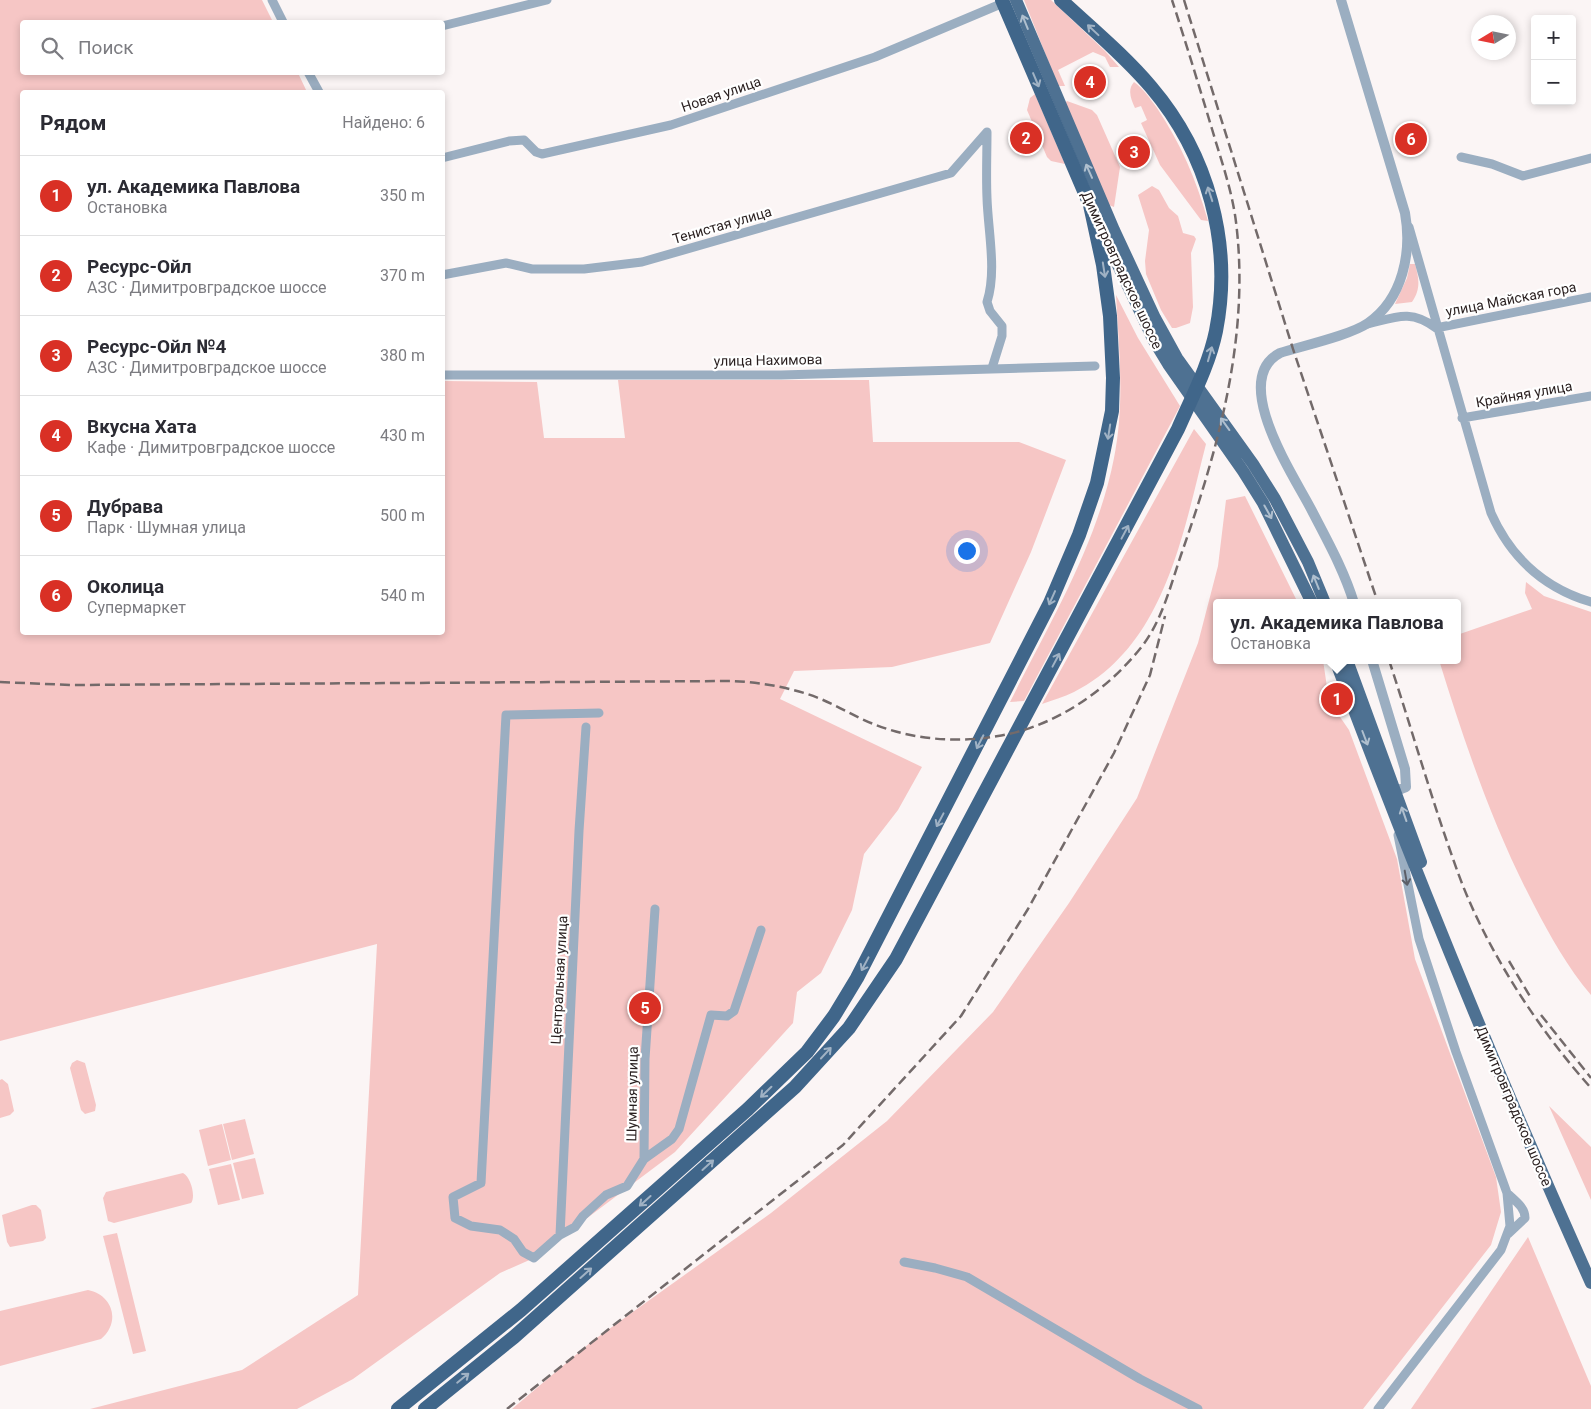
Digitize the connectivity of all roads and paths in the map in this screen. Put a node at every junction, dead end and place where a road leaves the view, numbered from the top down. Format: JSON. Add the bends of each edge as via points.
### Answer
{"nodes":[{"id":1,"x":272,"y":0,"type":"edge"},
{"id":2,"x":547,"y":0,"type":"edge"},
{"id":3,"x":1061,"y":0,"type":"edge"},
{"id":4,"x":1342,"y":0,"type":"edge"},
{"id":5,"x":1007,"y":1,"type":"edge"},
{"id":6,"x":512,"y":4,"type":"edge"},
{"id":7,"x":282,"y":20,"type":"edge"},
{"id":8,"x":445,"y":25,"type":"edge"},
{"id":9,"x":310,"y":75,"type":"edge"},
{"id":10,"x":318,"y":90,"type":"edge"},
{"id":11,"x":445,"y":157,"type":"edge"},
{"id":12,"x":1460,"y":157,"type":"dead end"},
{"id":13,"x":1591,"y":158,"type":"edge"},
{"id":14,"x":1090,"y":206,"type":"junction"},
{"id":15,"x":1405,"y":213,"type":"junction"},
{"id":16,"x":445,"y":274,"type":"edge"},
{"id":17,"x":1591,"y":297,"type":"edge"},
{"id":18,"x":1367,"y":324,"type":"junction"},
{"id":19,"x":1436,"y":328,"type":"junction"},
{"id":20,"x":1173,"y":361,"type":"junction"},
{"id":21,"x":1095,"y":366,"type":"dead end"},
{"id":22,"x":992,"y":368,"type":"junction"},
{"id":23,"x":445,"y":375,"type":"edge"},
{"id":24,"x":1591,"y":396,"type":"edge"},
{"id":25,"x":1462,"y":418,"type":"junction"},
{"id":26,"x":1248,"y":467,"type":"junction"},
{"id":27,"x":1310,"y":599,"type":"edge"},
{"id":28,"x":1323,"y":599,"type":"edge"},
{"id":29,"x":1352,"y":599,"type":"edge"},
{"id":30,"x":1591,"y":602,"type":"edge"},
{"id":31,"x":1337,"y":664,"type":"edge"},
{"id":32,"x":1348,"y":664,"type":"edge"},
{"id":33,"x":1373,"y":664,"type":"edge"},
{"id":34,"x":599,"y":713,"type":"dead end"},
{"id":35,"x":586,"y":727,"type":"dead end"},
{"id":36,"x":1391,"y":793,"type":"junction"},
{"id":37,"x":1396,"y":824,"type":"junction"},
{"id":38,"x":1410,"y":898,"type":"junction"},
{"id":39,"x":1429,"y":899,"type":"junction"},
{"id":40,"x":655,"y":909,"type":"dead end"},
{"id":41,"x":1441,"y":927,"type":"junction"},
{"id":42,"x":761,"y":930,"type":"dead end"},
{"id":43,"x":644,"y":1159,"type":"junction"},
{"id":44,"x":1507,"y":1193,"type":"junction"},
{"id":45,"x":1508,"y":1234,"type":"junction"},
{"id":46,"x":560,"y":1235,"type":"junction"},
{"id":47,"x":904,"y":1262,"type":"dead end"},
{"id":48,"x":1591,"y":1283,"type":"edge"},
{"id":49,"x":398,"y":1409,"type":"edge"},
{"id":50,"x":425,"y":1409,"type":"edge"},
{"id":51,"x":1198,"y":1409,"type":"edge"},
{"id":52,"x":1378,"y":1409,"type":"edge"}],
"edges":[{"from":1,"to":7,"type":"street"},
{"from":2,"to":6,"type":"street"},
{"from":50,"to":3,"type":"highway","one_way":true,"via":[[521,1330],[787,1094],[849,1028],[896,959],[1178,430],[1205,369],[1216,331],[1221,293],[1217,224],[1204,178],[1190,147],[1151,86]]},
{"from":4,"to":15,"type":"street"},
{"from":5,"to":11,"type":"street","name":"Новая улица","via":[[875,56],[672,125],[542,154],[524,140]]},
{"from":5,"to":14,"type":"highway","name":"Димитровградское шоссе","one_way":true},
{"from":20,"to":5,"type":"main road","name":"Димитровградское шоссе","one_way":true},
{"from":6,"to":8,"type":"street"},
{"from":9,"to":10,"type":"street"},
{"from":12,"to":13,"type":"street","via":[[1492,164],[1523,176]]},
{"from":14,"to":20,"type":"main road","name":"Димитровградское шоссе","via":[[1143,320]]},
{"from":14,"to":49,"type":"highway","one_way":true,"via":[[1110,316],[1113,378],[1107,444],[1097,483],[1050,603],[857,978],[807,1052],[748,1109],[551,1284]]},
{"from":15,"to":18,"type":"street","via":[[1408,240],[1404,267],[1386,304]]},
{"from":15,"to":19,"type":"street"},
{"from":16,"to":22,"type":"street","name":"Тенистая улица","via":[[506,263],[541,269],[642,262],[951,173],[988,132],[986,198],[990,291],[987,302],[1002,326]]},
{"from":17,"to":19,"type":"street","name":"улица Майская гора"},
{"from":18,"to":19,"type":"street","via":[[1413,315]]},
{"from":18,"to":29,"type":"street","via":[[1276,354],[1264,370],[1262,385],[1266,414],[1279,450],[1333,551]]},
{"from":19,"to":25,"type":"street"},
{"from":20,"to":26,"type":"main road","name":"Димитровградское шоссе"},
{"from":21,"to":22,"type":"street","name":"улица Нахимова"},
{"from":22,"to":23,"type":"street","name":"улица Нахимова","via":[[781,375]]},
{"from":24,"to":25,"type":"street","name":"Крайняя улица"},
{"from":25,"to":30,"type":"street","via":[[1491,513],[1512,551],[1548,584]]},
{"from":26,"to":27,"type":"main road","name":"Димитровградское шоссе","one_way":true},
{"from":28,"to":26,"type":"main road","name":"Димитровградское шоссе","one_way":true,"via":[[1288,522]]},
{"from":31,"to":36,"type":"main road","name":"Димитровградское шоссе","one_way":true},
{"from":32,"to":36,"type":"main road","name":"Димитровградское шоссе"},
{"from":33,"to":36,"type":"street","via":[[1405,769],[1406,787]]},
{"from":34,"to":46,"type":"street","via":[[506,715],[481,1183],[453,1197],[456,1218],[471,1226],[500,1230],[514,1238],[523,1252],[534,1258]]},
{"from":35,"to":46,"type":"street","name":"Центральная улица"},
{"from":36,"to":37,"type":"main road","name":"Димитровградское шоссе"},
{"from":41,"to":36,"type":"main road","name":"Димитровградское шоссе","one_way":true},
{"from":37,"to":38,"type":"street","one_way":true},
{"from":37,"to":39,"type":"main road","name":"Димитровградское шоссе"},
{"from":38,"to":39,"type":"street","via":[[1420,892]]},
{"from":38,"to":44,"type":"street","via":[[1419,939],[1456,1052]]},
{"from":39,"to":41,"type":"main road","name":"Димитровградское шоссе"},
{"from":40,"to":43,"type":"street","name":"Шумная улица","via":[[645,1059]]},
{"from":41,"to":48,"type":"main road","name":"Димитровградское шоссе","via":[[1493,1060]]},
{"from":42,"to":43,"type":"street","via":[[734,1012],[727,1016],[711,1015],[679,1129],[672,1140]]},
{"from":43,"to":46,"type":"street","via":[[627,1186],[606,1195],[575,1226]]},
{"from":44,"to":45,"type":"street"},
{"from":44,"to":45,"type":"street","via":[[1521,1206],[1526,1218]]},
{"from":45,"to":52,"type":"street","via":[[1481,1278]]},
{"from":47,"to":51,"type":"street","via":[[968,1277],[1140,1379]]}]}
